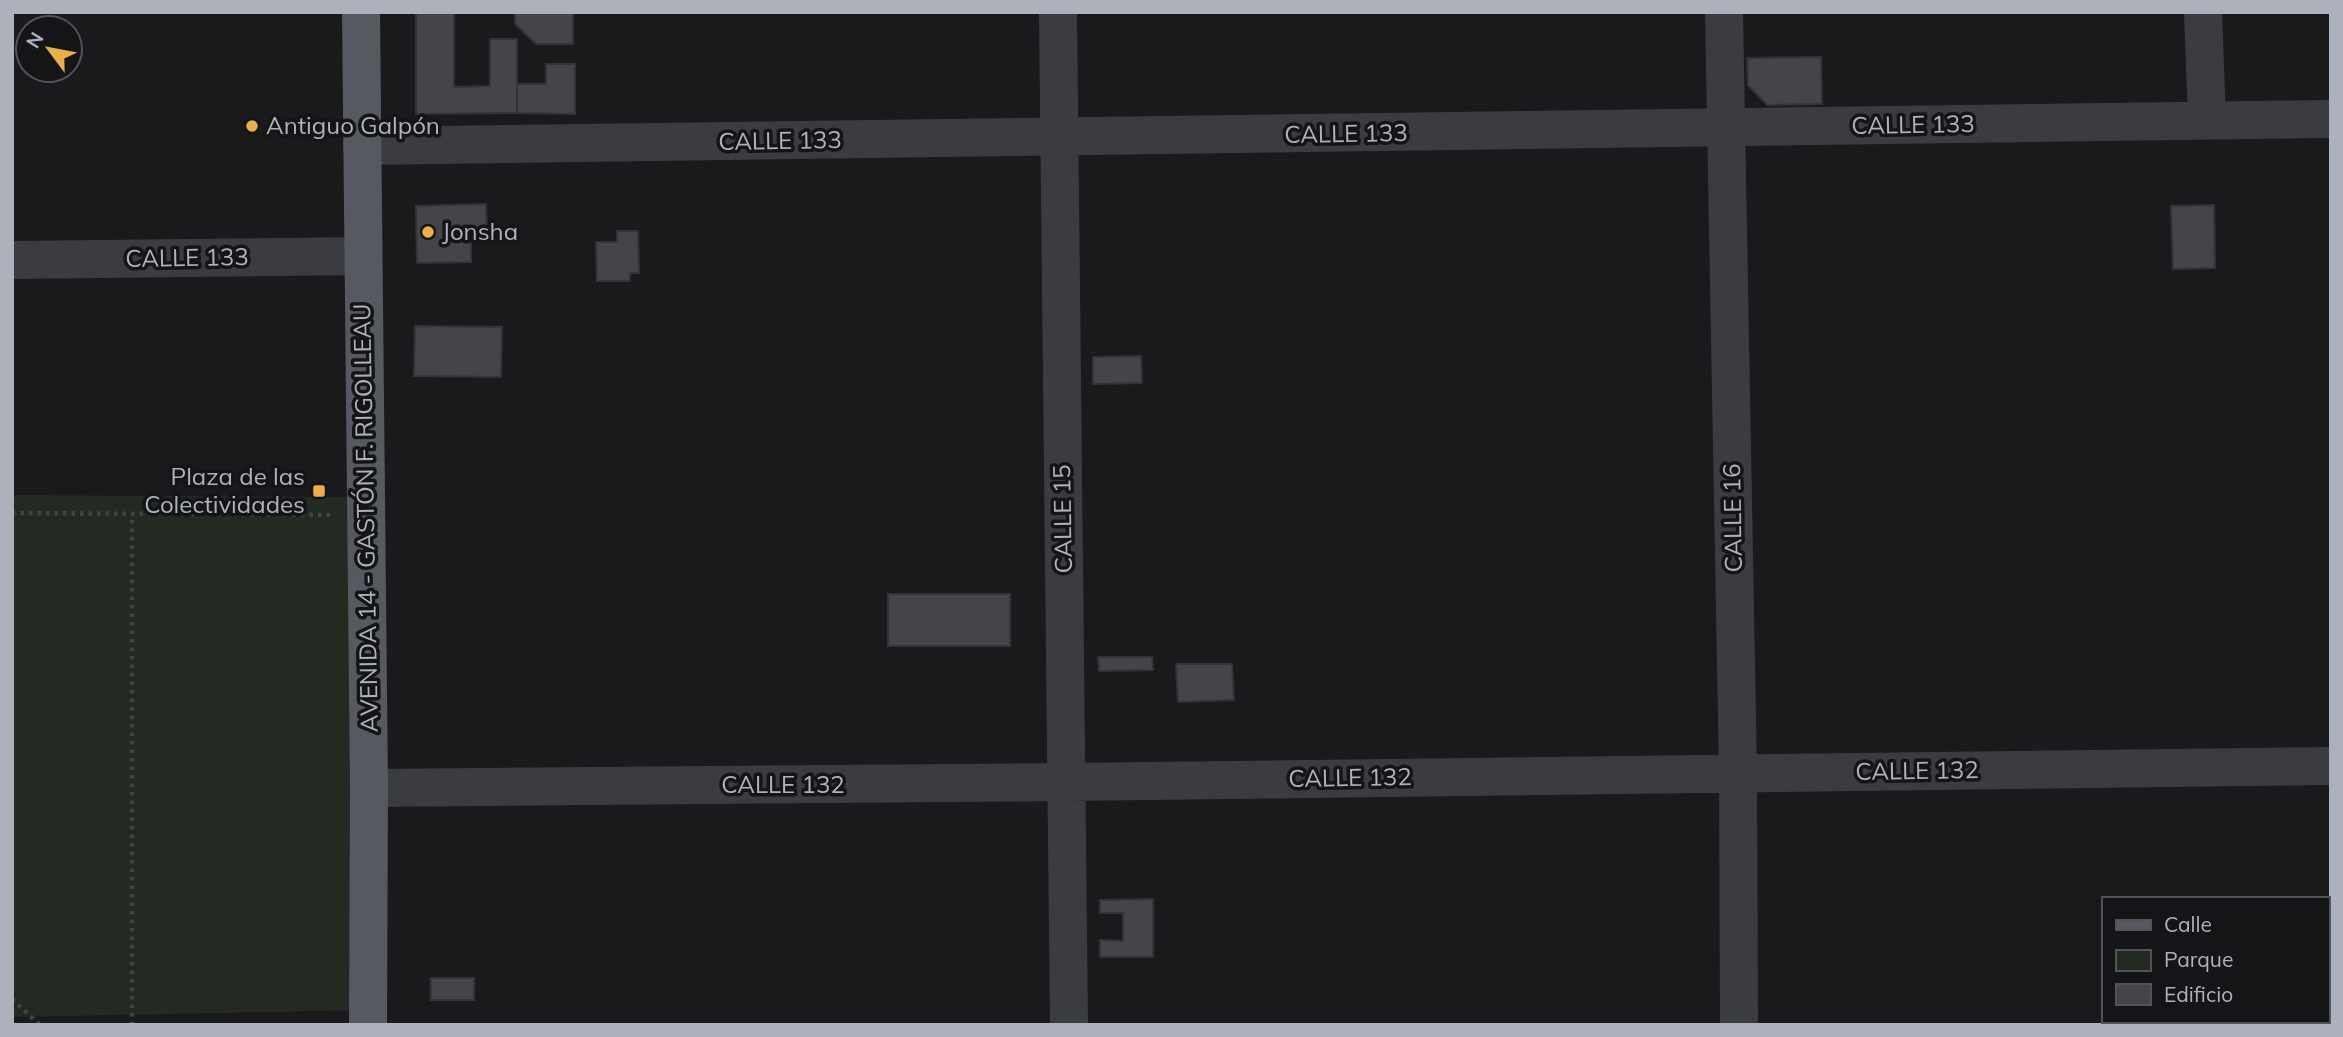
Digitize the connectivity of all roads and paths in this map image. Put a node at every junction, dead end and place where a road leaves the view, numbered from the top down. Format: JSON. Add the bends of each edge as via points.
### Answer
{"nodes":[{"id":1,"x":361,"y":12,"type":"edge"},
{"id":2,"x":1058,"y":12,"type":"edge"},
{"id":3,"x":1724,"y":12,"type":"edge"},
{"id":4,"x":2203,"y":12,"type":"edge"},
{"id":5,"x":2331,"y":120,"type":"edge"},
{"id":6,"x":2207,"y":121,"type":"junction"},
{"id":7,"x":1725,"y":129,"type":"junction"},
{"id":8,"x":1059,"y":138,"type":"junction"},
{"id":9,"x":362,"y":146,"type":"junction"},
{"id":10,"x":363,"y":256,"type":"junction"},
{"id":11,"x":12,"y":260,"type":"edge"},
{"id":12,"x":12,"y":513,"type":"edge"},
{"id":13,"x":132,"y":515,"type":"junction"},
{"id":14,"x":365,"y":515,"type":"junction"},
{"id":15,"x":2331,"y":766,"type":"edge"},
{"id":16,"x":1738,"y":773,"type":"junction"},
{"id":17,"x":1065,"y":782,"type":"junction"},
{"id":18,"x":369,"y":788,"type":"junction"},
{"id":19,"x":12,"y":999,"type":"edge"},
{"id":20,"x":40,"y":1025,"type":"edge"},
{"id":21,"x":132,"y":1025,"type":"edge"},
{"id":22,"x":368,"y":1025,"type":"edge"},
{"id":23,"x":1069,"y":1025,"type":"edge"},
{"id":24,"x":1739,"y":1025,"type":"edge"}],
"edges":[{"from":1,"to":9,"type":"main road","name":"AVENIDA 14 - GASTÓN F. RIGOLLEAU"},
{"from":2,"to":8,"type":"street","name":"CALLE 15"},
{"from":3,"to":7,"type":"street","name":"CALLE 16"},
{"from":4,"to":6,"type":"street"},
{"from":5,"to":6,"type":"street","name":"CALLE 133"},
{"from":6,"to":7,"type":"street","name":"CALLE 133"},
{"from":7,"to":8,"type":"street","name":"CALLE 133"},
{"from":7,"to":16,"type":"street","name":"CALLE 16"},
{"from":8,"to":9,"type":"street","name":"CALLE 133"},
{"from":8,"to":17,"type":"street","name":"CALLE 15"},
{"from":9,"to":10,"type":"main road","name":"AVENIDA 14 - GASTÓN F. RIGOLLEAU"},
{"from":10,"to":11,"type":"street","name":"CALLE 133"},
{"from":10,"to":14,"type":"main road","name":"AVENIDA 14 - GASTÓN F. RIGOLLEAU"},
{"from":12,"to":13,"type":"path"},
{"from":13,"to":14,"type":"path"},
{"from":13,"to":21,"type":"path"},
{"from":14,"to":18,"type":"main road","name":"AVENIDA 14 - GASTÓN F. RIGOLLEAU"},
{"from":15,"to":16,"type":"street","name":"CALLE 132"},
{"from":16,"to":17,"type":"street","name":"CALLE 132"},
{"from":16,"to":24,"type":"street","name":"CALLE 16"},
{"from":17,"to":18,"type":"street","name":"CALLE 132"},
{"from":17,"to":23,"type":"street","name":"CALLE 15"},
{"from":18,"to":22,"type":"main road","name":"AVENIDA 14 - GASTÓN F. RIGOLLEAU"},
{"from":19,"to":20,"type":"path"}]}
